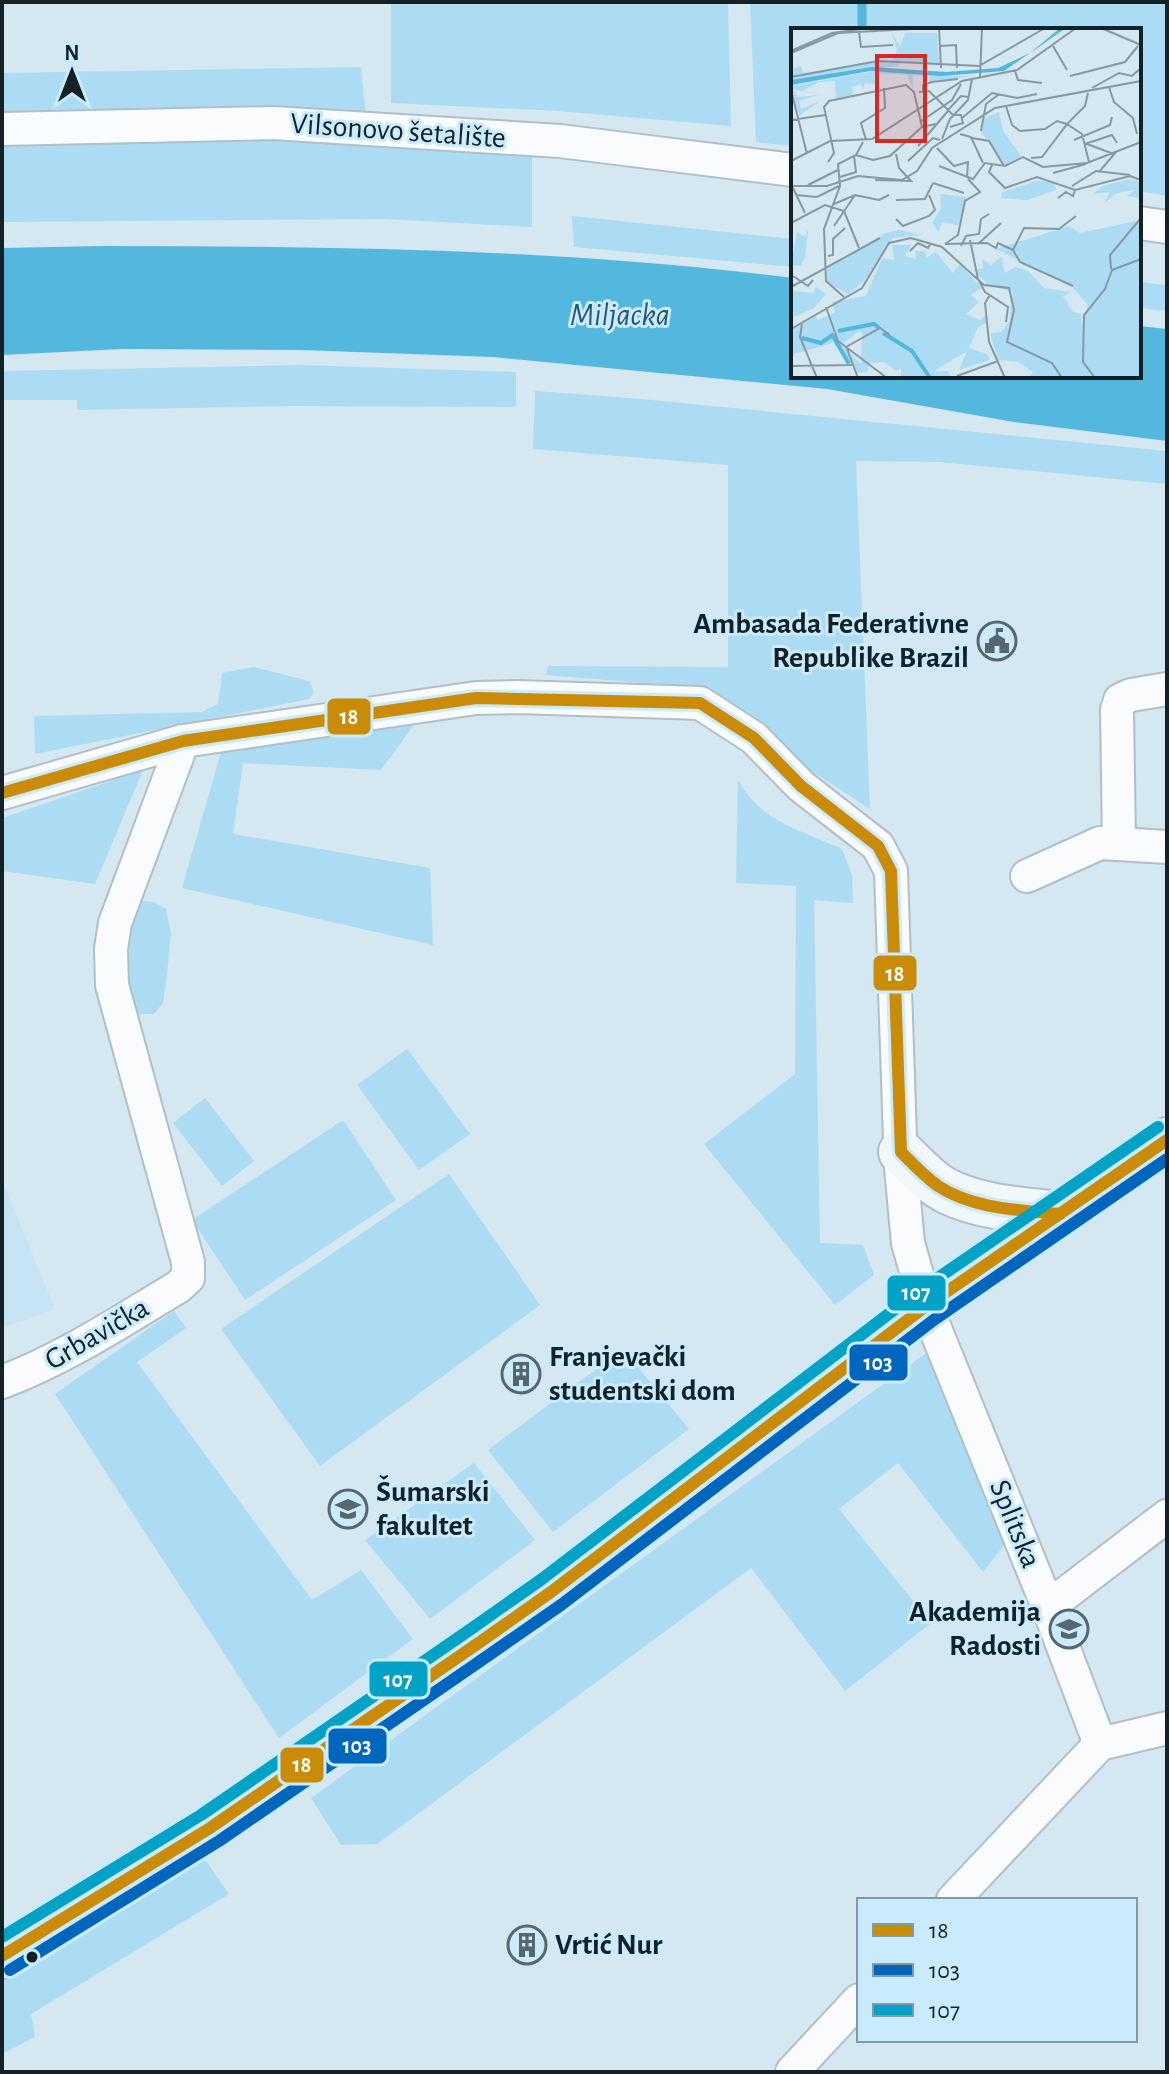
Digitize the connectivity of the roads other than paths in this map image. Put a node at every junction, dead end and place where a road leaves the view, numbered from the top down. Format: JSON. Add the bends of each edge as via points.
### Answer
{"nodes":[{"id":1,"x":2,"y":129,"type":"edge"},
{"id":2,"x":791,"y":170,"type":"edge"},
{"id":3,"x":1141,"y":223,"type":"edge"},
{"id":4,"x":1167,"y":227,"type":"edge"},
{"id":5,"x":1167,"y":689,"type":"edge"},
{"id":6,"x":183,"y":741,"type":"junction"},
{"id":7,"x":2,"y":793,"type":"edge"},
{"id":8,"x":1119,"y":844,"type":"junction"},
{"id":9,"x":1167,"y":847,"type":"edge"},
{"id":10,"x":1027,"y":876,"type":"dead end"},
{"id":11,"x":1167,"y":1140,"type":"edge"},
{"id":12,"x":901,"y":1152,"type":"junction"},
{"id":13,"x":1060,"y":1214,"type":"junction"},
{"id":14,"x":926,"y":1306,"type":"junction"},
{"id":15,"x":2,"y":1382,"type":"edge"},
{"id":16,"x":1167,"y":1516,"type":"edge"},
{"id":17,"x":1048,"y":1607,"type":"junction"},
{"id":18,"x":1167,"y":1728,"type":"edge"},
{"id":19,"x":1100,"y":1744,"type":"junction"},
{"id":20,"x":955,"y":1898,"type":"edge"},
{"id":21,"x":2,"y":1956,"type":"edge"},
{"id":22,"x":857,"y":2002,"type":"edge"},
{"id":23,"x":792,"y":2072,"type":"edge"}],
"edges":[{"from":1,"to":2,"type":"street","name":"Vilsonovo šetalište","via":[[273,123],[560,141]]},
{"from":3,"to":4,"type":"street"},
{"from":5,"to":8,"type":"street","via":[[1120,700]]},
{"from":6,"to":7,"type":"street"},
{"from":6,"to":12,"type":"street","via":[[476,698],[700,703],[754,738],[801,786],[878,846],[891,871]]},
{"from":6,"to":15,"type":"street","name":"Grbavička","via":[[115,923],[111,949],[112,985],[188,1262],[188,1278],[80,1345]]},
{"from":8,"to":9,"type":"street"},
{"from":8,"to":10,"type":"street","via":[[1100,843]]},
{"from":11,"to":13,"type":"main road"},
{"from":12,"to":13,"type":"main road","via":[[948,1191],[996,1207]]},
{"from":12,"to":14,"type":"street","via":[[908,1243]]},
{"from":13,"to":14,"type":"main road"},
{"from":14,"to":17,"type":"street","name":"Splitska"},
{"from":14,"to":21,"type":"main road","via":[[480,1642],[210,1828]]},
{"from":16,"to":17,"type":"street"},
{"from":17,"to":19,"type":"street","name":"Splitska"},
{"from":18,"to":19,"type":"street"},
{"from":19,"to":20,"type":"street"},
{"from":22,"to":23,"type":"street"}]}
